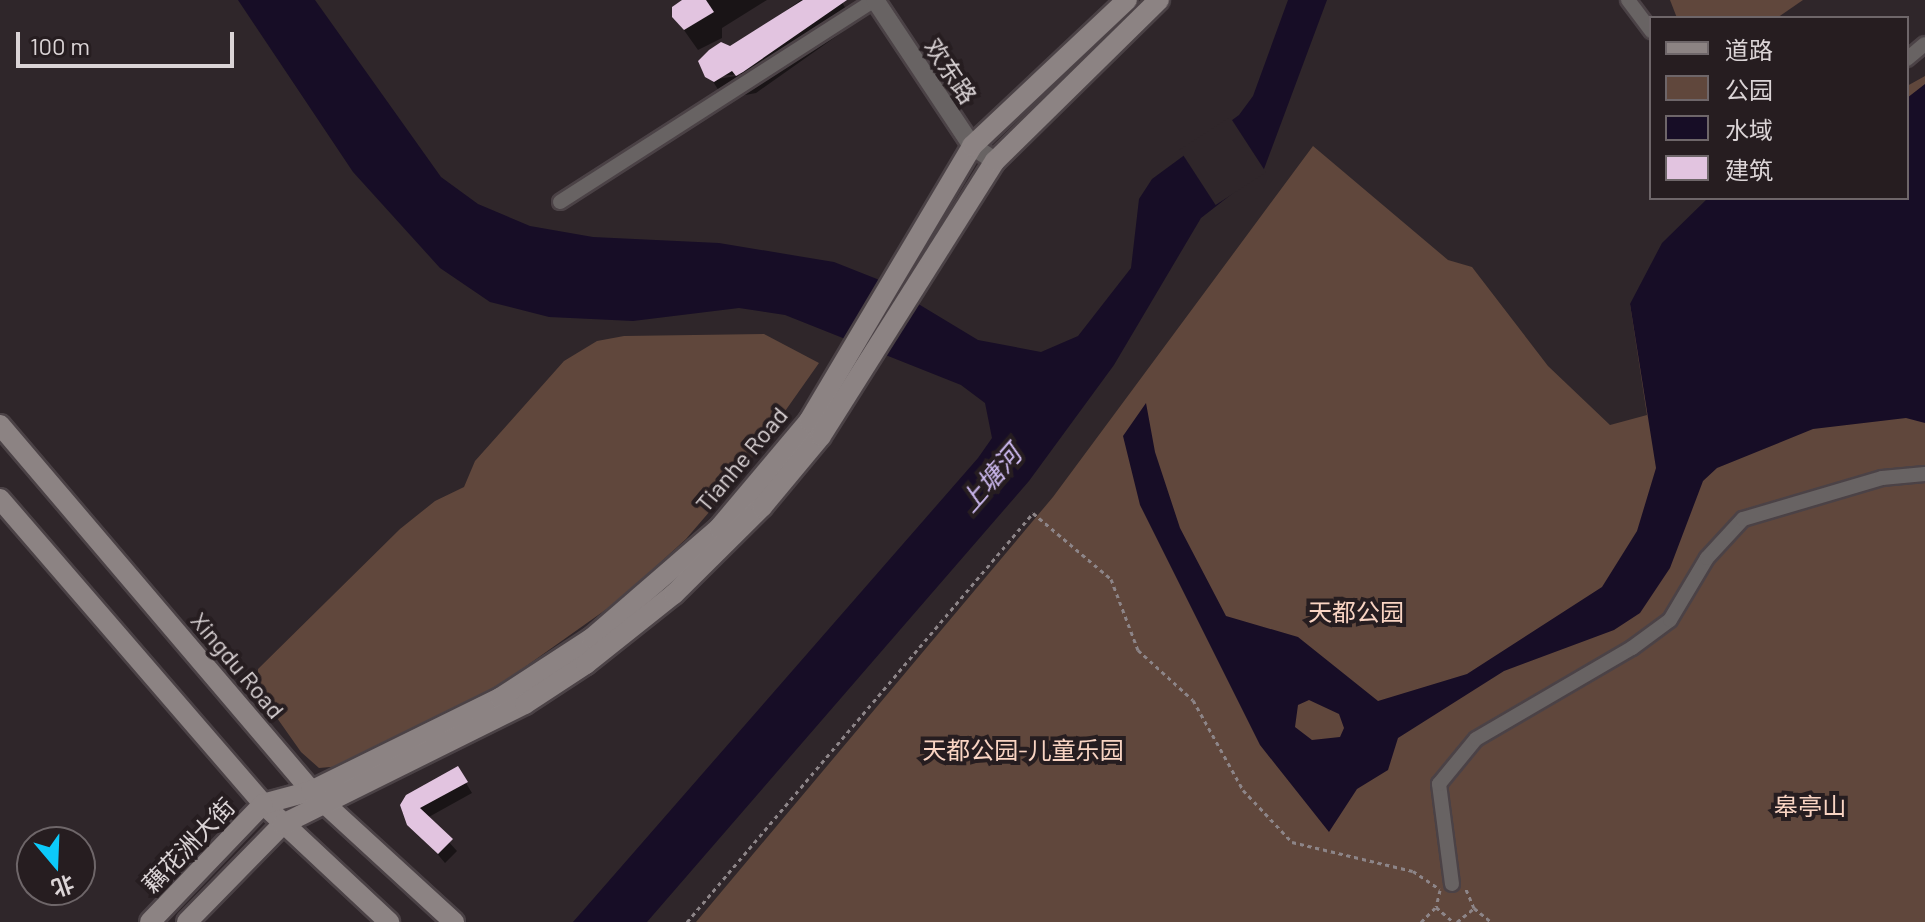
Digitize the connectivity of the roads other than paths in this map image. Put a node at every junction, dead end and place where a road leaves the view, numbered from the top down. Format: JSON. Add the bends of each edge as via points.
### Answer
{"nodes":[{"id":1,"x":875,"y":0,"type":"edge"},
{"id":2,"x":1127,"y":0,"type":"edge"},
{"id":3,"x":1159,"y":0,"type":"edge"},
{"id":4,"x":1628,"y":0,"type":"edge"},
{"id":5,"x":1649,"y":28,"type":"edge"},
{"id":6,"x":1925,"y":44,"type":"edge"},
{"id":7,"x":1909,"y":57,"type":"edge"},
{"id":8,"x":972,"y":146,"type":"junction"},
{"id":9,"x":995,"y":161,"type":"junction"},
{"id":10,"x":560,"y":202,"type":"dead end"},
{"id":11,"x":913,"y":271,"type":"junction"},
{"id":12,"x":0,"y":425,"type":"edge"},
{"id":13,"x":1925,"y":474,"type":"edge"},
{"id":14,"x":0,"y":499,"type":"edge"},
{"id":15,"x":318,"y":798,"type":"junction"},
{"id":16,"x":263,"y":804,"type":"junction"},
{"id":17,"x":283,"y":824,"type":"junction"},
{"id":18,"x":1446,"y":887,"type":"road end"},
{"id":19,"x":150,"y":922,"type":"edge"},
{"id":20,"x":187,"y":922,"type":"edge"},
{"id":21,"x":389,"y":922,"type":"edge"},
{"id":22,"x":454,"y":922,"type":"edge"}],
"edges":[{"from":1,"to":8,"type":"street","name":"欢东路"},
{"from":1,"to":10,"type":"street"},
{"from":2,"to":8,"type":"main road","name":"Tianhe Road"},
{"from":3,"to":9,"type":"main road","name":"Tianhe Road"},
{"from":4,"to":5,"type":"street"},
{"from":6,"to":7,"type":"street"},
{"from":8,"to":9,"type":"street","name":"欢东路"},
{"from":8,"to":11,"type":"main road","name":"Tianhe Road"},
{"from":9,"to":11,"type":"main road","name":"Tianhe Road"},
{"from":11,"to":15,"type":"main road","name":"Tianhe Road","via":[[809,421],[719,528],[592,638],[500,698]]},
{"from":11,"to":15,"type":"main road","name":"Tianhe Road","via":[[844,404],[762,507],[615,643],[502,716]]},
{"from":12,"to":15,"type":"main road","name":"Xingdu Road"},
{"from":13,"to":18,"type":"street","via":[[1882,478],[1743,519],[1707,558],[1670,620],[1476,739],[1439,784]]},
{"from":14,"to":16,"type":"main road"},
{"from":15,"to":16,"type":"main road","name":"Tianhe Road"},
{"from":15,"to":17,"type":"main road"},
{"from":15,"to":22,"type":"main road","name":"Xingdu Road"},
{"from":16,"to":17,"type":"main road"},
{"from":16,"to":19,"type":"main road","name":"藕花洲大街"},
{"from":17,"to":20,"type":"main road"},
{"from":17,"to":21,"type":"main road"}]}
